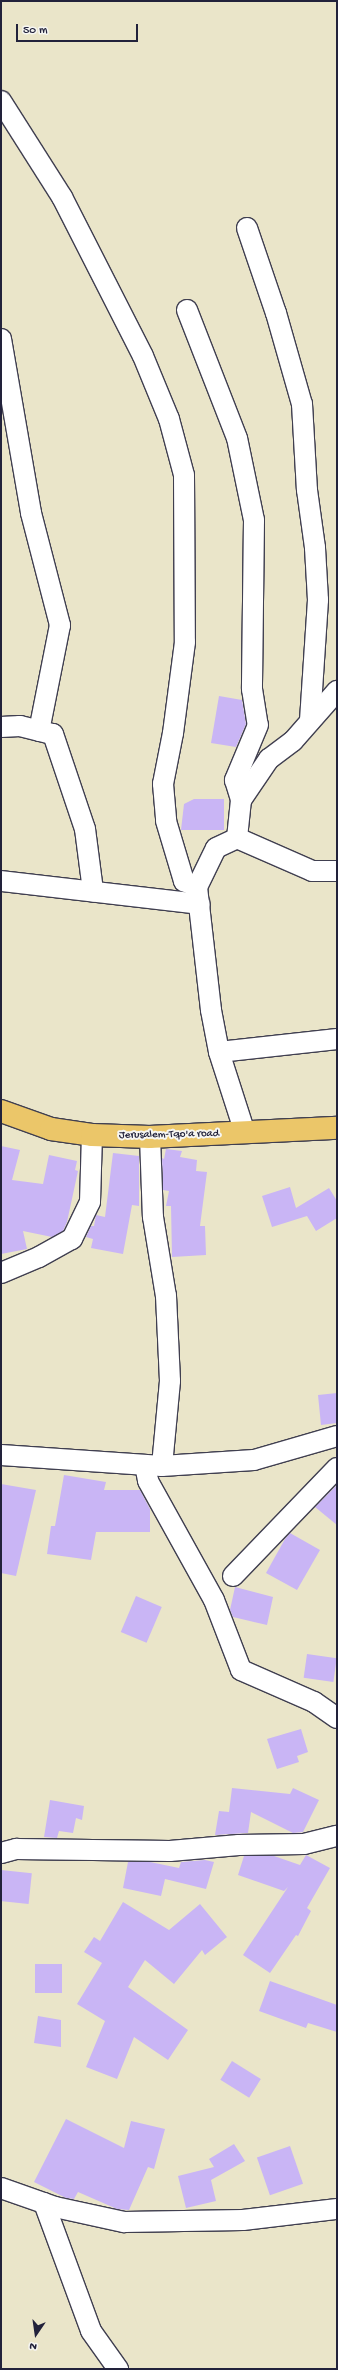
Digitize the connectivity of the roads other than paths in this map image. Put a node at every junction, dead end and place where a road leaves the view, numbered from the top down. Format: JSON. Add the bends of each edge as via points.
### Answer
{"nodes":[{"id":1,"x":1,"y":101,"type":"edge"},
{"id":2,"x":247,"y":228,"type":"dead end"},
{"id":3,"x":187,"y":310,"type":"dead end"},
{"id":4,"x":1,"y":339,"type":"edge"},
{"id":5,"x":337,"y":691,"type":"edge"},
{"id":6,"x":310,"y":721,"type":"junction"},
{"id":7,"x":1,"y":727,"type":"edge"},
{"id":8,"x":39,"y":731,"type":"junction"},
{"id":9,"x":241,"y":800,"type":"junction"},
{"id":10,"x":237,"y":838,"type":"junction"},
{"id":11,"x":337,"y":871,"type":"edge"},
{"id":12,"x":1,"y":881,"type":"edge"},
{"id":13,"x":92,"y":891,"type":"junction"},
{"id":14,"x":199,"y":896,"type":"junction"},
{"id":15,"x":337,"y":1039,"type":"edge"},
{"id":16,"x":219,"y":1052,"type":"junction"},
{"id":17,"x":1,"y":1111,"type":"edge"},
{"id":18,"x":337,"y":1128,"type":"edge"},
{"id":19,"x":245,"y":1133,"type":"junction"},
{"id":20,"x":92,"y":1135,"type":"junction"},
{"id":21,"x":150,"y":1138,"type":"junction"},
{"id":22,"x":1,"y":1273,"type":"edge"},
{"id":23,"x":337,"y":1436,"type":"edge"},
{"id":24,"x":1,"y":1455,"type":"edge"},
{"id":25,"x":153,"y":1466,"type":"junction"},
{"id":26,"x":337,"y":1468,"type":"edge"},
{"id":27,"x":233,"y":1576,"type":"dead end"},
{"id":28,"x":337,"y":1718,"type":"edge"},
{"id":29,"x":337,"y":1836,"type":"edge"},
{"id":30,"x":1,"y":1853,"type":"edge"},
{"id":31,"x":1,"y":2188,"type":"edge"},
{"id":32,"x":44,"y":2203,"type":"junction"},
{"id":33,"x":337,"y":2209,"type":"edge"},
{"id":34,"x":118,"y":2369,"type":"edge"}],
"edges":[{"from":1,"to":14,"type":"street","via":[[62,197],[143,356],[169,419],[184,475],[185,642],[174,733],[163,784],[166,821],[184,881]]},
{"from":2,"to":6,"type":"street","via":[[276,313],[302,404],[307,490],[315,548],[318,600]]},
{"from":3,"to":9,"type":"street","via":[[236,438],[254,520],[252,689],[258,725],[235,780]]},
{"from":4,"to":8,"type":"street","via":[[31,512],[60,625]]},
{"from":5,"to":6,"type":"street"},
{"from":6,"to":9,"type":"street","via":[[293,741],[269,759]]},
{"from":7,"to":8,"type":"street","via":[[20,726]]},
{"from":8,"to":13,"type":"street","via":[[53,734],[85,829]]},
{"from":9,"to":10,"type":"street"},
{"from":10,"to":11,"type":"street","via":[[312,871]]},
{"from":10,"to":14,"type":"street","via":[[216,848]]},
{"from":12,"to":13,"type":"street"},
{"from":13,"to":14,"type":"street"},
{"from":14,"to":16,"type":"street"},
{"from":15,"to":16,"type":"street"},
{"from":16,"to":19,"type":"street"},
{"from":17,"to":20,"type":"main road","name":"Jerusalem-Tqo'a road","via":[[51,1128]]},
{"from":18,"to":19,"type":"main road","name":"Jerusalem-Tqo'a road"},
{"from":19,"to":21,"type":"main road","name":"Jerusalem-Tqo'a road"},
{"from":20,"to":21,"type":"main road","name":"Jerusalem-Tqo'a road"},
{"from":20,"to":22,"type":"street","via":[[90,1202],[72,1239]]},
{"from":21,"to":25,"type":"street","via":[[153,1217],[166,1296],[170,1381]]},
{"from":23,"to":25,"type":"street","via":[[254,1460]]},
{"from":24,"to":25,"type":"street"},
{"from":25,"to":28,"type":"street","via":[[148,1481],[214,1600],[241,1670],[314,1702]]},
{"from":26,"to":27,"type":"street"},
{"from":29,"to":30,"type":"street","via":[[304,1844],[239,1845],[170,1851],[16,1849]]},
{"from":31,"to":32,"type":"street"},
{"from":32,"to":33,"type":"street","via":[[124,2222],[243,2220]]},
{"from":32,"to":34,"type":"street","via":[[91,2330]]}]}
